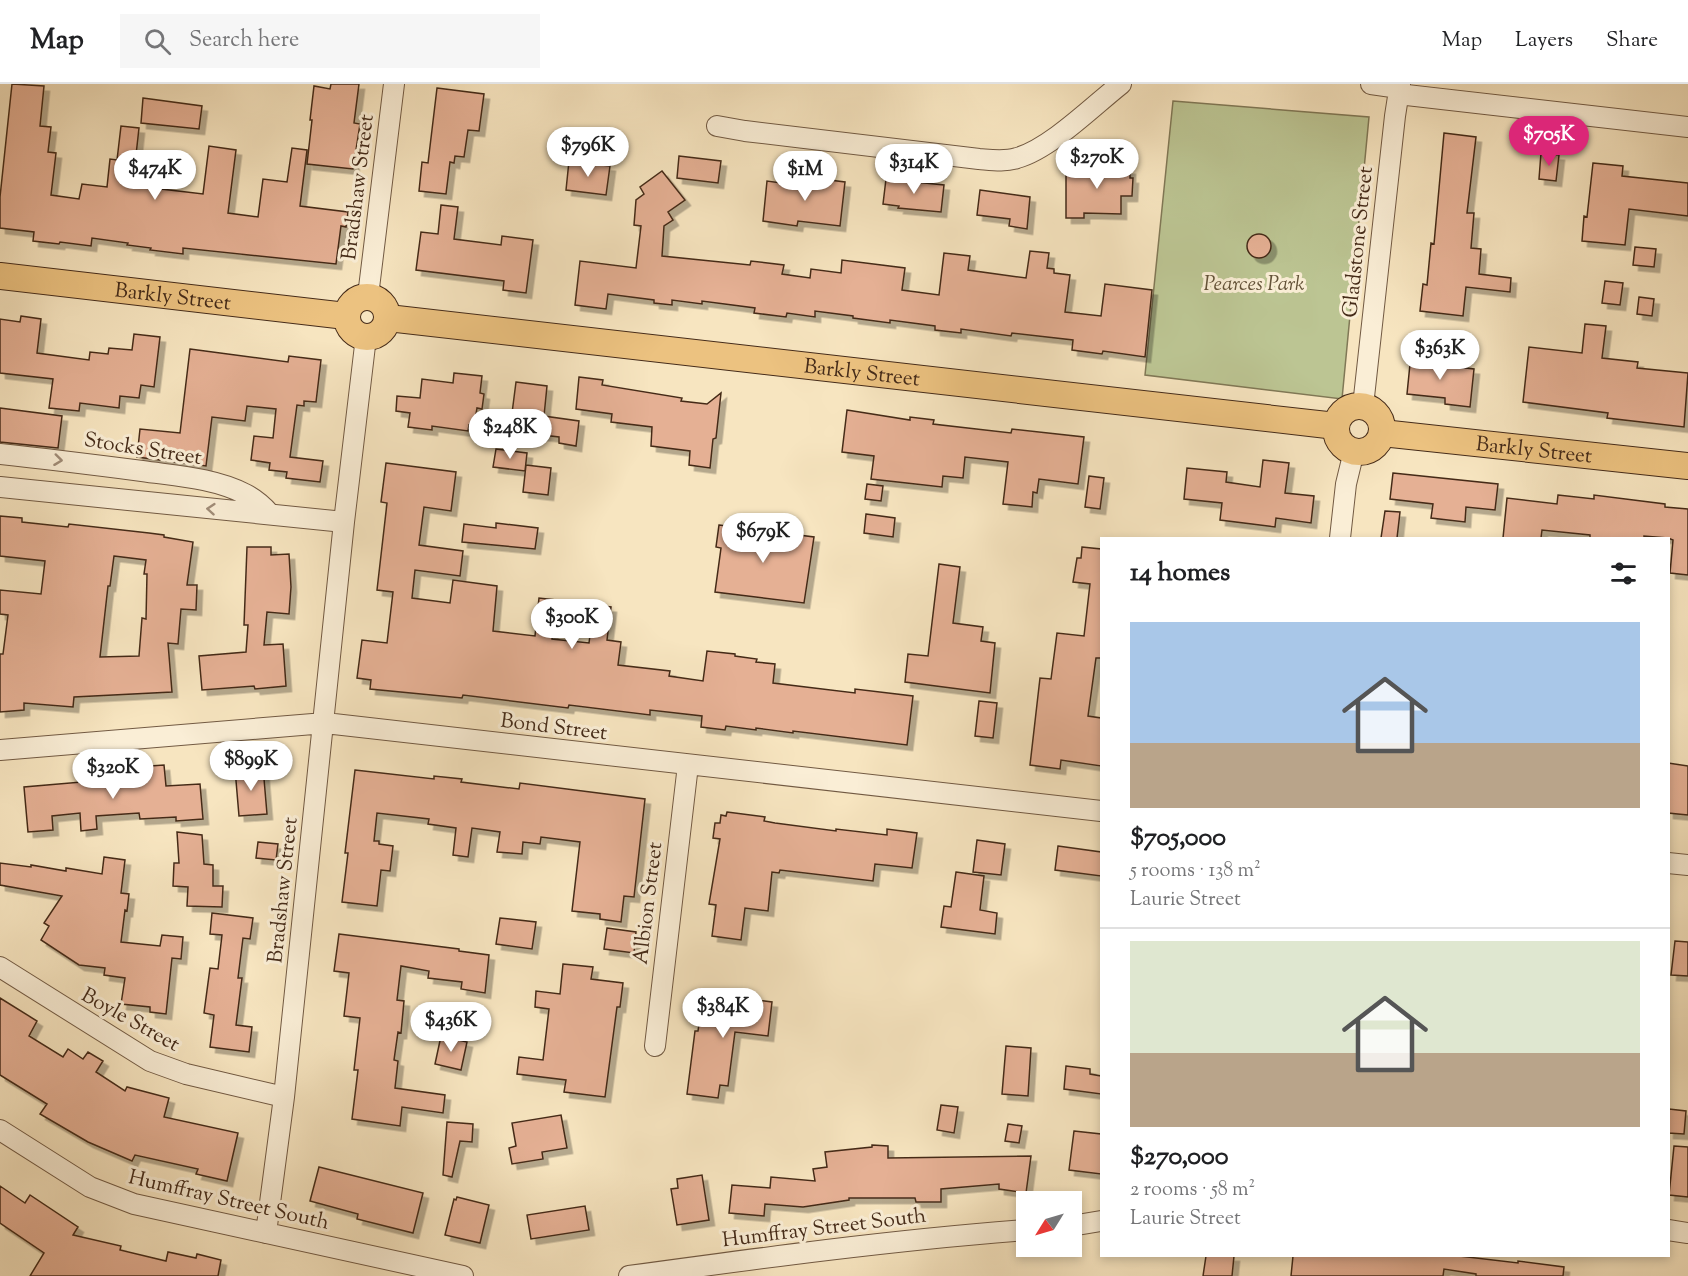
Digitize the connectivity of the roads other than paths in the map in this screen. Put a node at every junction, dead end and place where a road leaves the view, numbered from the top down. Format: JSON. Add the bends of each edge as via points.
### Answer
{"nodes":[{"id":1,"x":394,"y":84,"type":"edge"},
{"id":2,"x":1120,"y":84,"type":"edge"},
{"id":3,"x":1371,"y":84,"type":"edge"},
{"id":4,"x":1399,"y":89,"type":"edge"},
{"id":5,"x":717,"y":126,"type":"dead end"},
{"id":6,"x":1688,"y":127,"type":"edge"},
{"id":7,"x":0,"y":276,"type":"edge"},
{"id":8,"x":368,"y":296,"type":"junction"},
{"id":9,"x":346,"y":316,"type":"junction"},
{"id":10,"x":388,"y":318,"type":"junction"},
{"id":11,"x":366,"y":337,"type":"junction"},
{"id":12,"x":1363,"y":406,"type":"junction"},
{"id":13,"x":1336,"y":426,"type":"junction"},
{"id":14,"x":1382,"y":433,"type":"junction"},
{"id":15,"x":1354,"y":451,"type":"junction"},
{"id":16,"x":0,"y":454,"type":"edge"},
{"id":17,"x":1688,"y":466,"type":"edge"},
{"id":18,"x":0,"y":488,"type":"edge"},
{"id":19,"x":270,"y":514,"type":"junction"},
{"id":20,"x":344,"y":522,"type":"junction"},
{"id":21,"x":1340,"y":537,"type":"edge"},
{"id":22,"x":324,"y":723,"type":"junction"},
{"id":23,"x":0,"y":750,"type":"edge"},
{"id":24,"x":688,"y":765,"type":"junction"},
{"id":25,"x":1100,"y":811,"type":"edge"},
{"id":26,"x":1670,"y":863,"type":"edge"},
{"id":27,"x":1688,"y":865,"type":"edge"},
{"id":28,"x":0,"y":968,"type":"edge"},
{"id":29,"x":655,"y":1046,"type":"dead end"},
{"id":30,"x":284,"y":1096,"type":"junction"},
{"id":31,"x":0,"y":1130,"type":"edge"},
{"id":32,"x":1100,"y":1221,"type":"edge"},
{"id":33,"x":1082,"y":1224,"type":"edge"},
{"id":34,"x":1670,"y":1230,"type":"edge"},
{"id":35,"x":1016,"y":1231,"type":"edge"},
{"id":36,"x":266,"y":1233,"type":"junction"},
{"id":37,"x":1688,"y":1233,"type":"edge"},
{"id":38,"x":464,"y":1276,"type":"edge"},
{"id":39,"x":629,"y":1276,"type":"edge"}],
"edges":[{"from":1,"to":8,"type":"street","name":"Bradshaw Street"},
{"from":2,"to":5,"type":"street","via":[[1041,148],[1010,160],[956,157]]},
{"from":3,"to":4,"type":"street"},
{"from":4,"to":6,"type":"street"},
{"from":4,"to":12,"type":"street","name":"Gladstone Street"},
{"from":7,"to":9,"type":"main road","name":"Barkly Street"},
{"from":8,"to":9,"type":"main road","via":[[353,302]]},
{"from":8,"to":10,"type":"main road","via":[[382,303]]},
{"from":9,"to":11,"type":"main road","via":[[352,331]]},
{"from":10,"to":11,"type":"main road","via":[[381,332]]},
{"from":10,"to":13,"type":"main road","name":"Barkly Street"},
{"from":11,"to":20,"type":"street","name":"Bradshaw Street"},
{"from":12,"to":13,"type":"main road","via":[[1345,410]]},
{"from":12,"to":14,"type":"main road","via":[[1376,414]]},
{"from":13,"to":15,"type":"main road","via":[[1340,442]]},
{"from":14,"to":15,"type":"main road","via":[[1372,448]]},
{"from":14,"to":17,"type":"main road","name":"Barkly Street"},
{"from":15,"to":21,"type":"street"},
{"from":16,"to":19,"type":"street","name":"Stocks Street","one_way":true,"via":[[207,482],[246,494]]},
{"from":19,"to":18,"type":"street","one_way":true},
{"from":19,"to":20,"type":"street"},
{"from":20,"to":22,"type":"street","name":"Bradshaw Street"},
{"from":22,"to":23,"type":"street","name":"Bond Street"},
{"from":22,"to":24,"type":"street","name":"Bond Street"},
{"from":22,"to":30,"type":"street","name":"Bradshaw Street"},
{"from":24,"to":25,"type":"street","name":"Bond Street"},
{"from":24,"to":29,"type":"street","name":"Albion Street"},
{"from":26,"to":27,"type":"street"},
{"from":28,"to":30,"type":"street","name":"Boyle Street","via":[[150,1061],[186,1074]]},
{"from":30,"to":36,"type":"street","name":"Bradshaw Street"},
{"from":31,"to":36,"type":"street","name":"Humffray Street South","via":[[77,1179],[118,1199]]},
{"from":32,"to":33,"type":"street"},
{"from":34,"to":37,"type":"street"},
{"from":35,"to":39,"type":"street","name":"Humffray Street South","via":[[808,1252]]},
{"from":36,"to":38,"type":"street","name":"Humffray Street South"}]}
